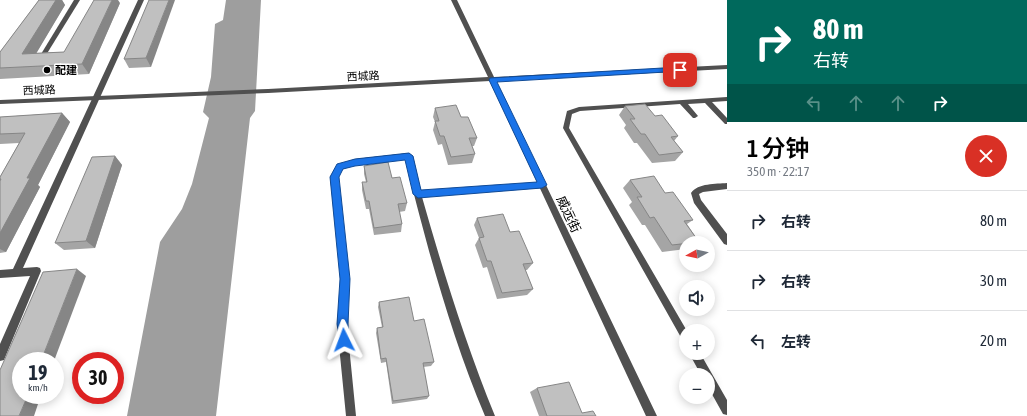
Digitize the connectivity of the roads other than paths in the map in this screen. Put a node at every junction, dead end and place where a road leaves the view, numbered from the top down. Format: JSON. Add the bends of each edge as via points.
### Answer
{"nodes":[{"id":1,"x":77,"y":0,"type":"edge"},
{"id":2,"x":141,"y":0,"type":"edge"},
{"id":3,"x":454,"y":0,"type":"edge"},
{"id":4,"x":41,"y":59,"type":"edge"},
{"id":5,"x":727,"y":67,"type":"edge"},
{"id":6,"x":493,"y":80,"type":"junction"},
{"id":7,"x":95,"y":98,"type":"junction"},
{"id":8,"x":727,"y":99,"type":"edge"},
{"id":9,"x":707,"y":101,"type":"junction"},
{"id":10,"x":0,"y":102,"type":"edge"},
{"id":11,"x":682,"y":102,"type":"junction"},
{"id":12,"x":695,"y":116,"type":"dead end"},
{"id":13,"x":727,"y":122,"type":"edge"},
{"id":14,"x":542,"y":185,"type":"junction"},
{"id":15,"x":727,"y":186,"type":"edge"},
{"id":16,"x":418,"y":194,"type":"junction"},
{"id":17,"x":727,"y":241,"type":"edge"},
{"id":18,"x":16,"y":273,"type":"junction"},
{"id":19,"x":0,"y":274,"type":"edge"},
{"id":20,"x":679,"y":326,"type":"edge"},
{"id":21,"x":0,"y":356,"type":"edge"},
{"id":22,"x":715,"y":389,"type":"edge"},
{"id":23,"x":727,"y":410,"type":"edge"},
{"id":24,"x":351,"y":416,"type":"edge"},
{"id":25,"x":490,"y":416,"type":"edge"},
{"id":26,"x":652,"y":416,"type":"edge"}],
"edges":[{"from":1,"to":4,"type":"street"},
{"from":2,"to":7,"type":"street"},
{"from":3,"to":6,"type":"street","name":"威远街"},
{"from":5,"to":6,"type":"street","name":"西城路"},
{"from":6,"to":7,"type":"street","name":"西城路"},
{"from":6,"to":14,"type":"street","name":"威远街"},
{"from":7,"to":10,"type":"street","name":"西城路"},
{"from":7,"to":18,"type":"street"},
{"from":8,"to":9,"type":"street"},
{"from":9,"to":11,"type":"street"},
{"from":9,"to":13,"type":"street"},
{"from":11,"to":12,"type":"street"},
{"from":11,"to":20,"type":"street","via":[[579,109],[569,113],[566,128]]},
{"from":14,"to":16,"type":"street"},
{"from":14,"to":26,"type":"street","name":"威远街"},
{"from":15,"to":17,"type":"street","via":[[702,189],[695,193],[697,201]]},
{"from":16,"to":24,"type":"street","via":[[409,156],[355,162],[340,167],[334,177],[345,279],[342,324]]},
{"from":16,"to":25,"type":"street","via":[[448,302],[478,390]]},
{"from":18,"to":19,"type":"street"},
{"from":18,"to":21,"type":"street","via":[[37,271]]},
{"from":22,"to":23,"type":"street"}]}
